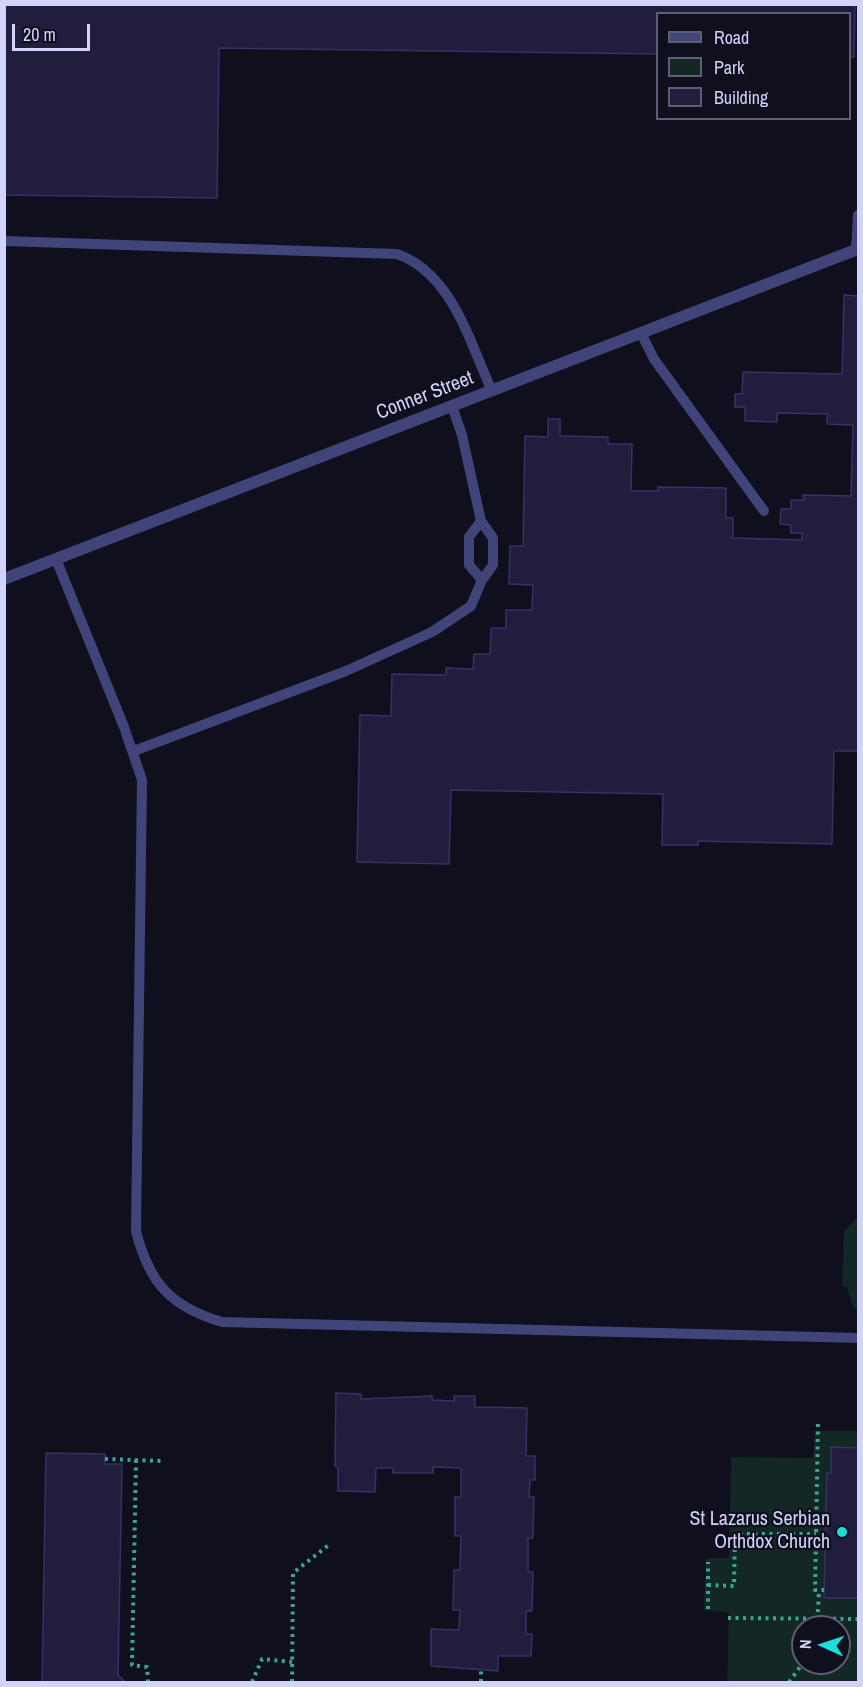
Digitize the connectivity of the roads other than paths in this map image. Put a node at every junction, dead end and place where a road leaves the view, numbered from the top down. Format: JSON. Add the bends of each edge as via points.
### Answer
{"nodes":[{"id":1,"x":858,"y":215,"type":"edge"},
{"id":2,"x":4,"y":242,"type":"edge"},
{"id":3,"x":857,"y":249,"type":"edge"},
{"id":4,"x":641,"y":333,"type":"junction"},
{"id":5,"x":492,"y":391,"type":"junction"},
{"id":6,"x":452,"y":406,"type":"junction"},
{"id":7,"x":764,"y":511,"type":"dead end"},
{"id":8,"x":481,"y":521,"type":"junction"},
{"id":9,"x":56,"y":559,"type":"junction"},
{"id":10,"x":4,"y":579,"type":"edge"},
{"id":11,"x":482,"y":580,"type":"junction"},
{"id":12,"x":134,"y":751,"type":"junction"},
{"id":13,"x":858,"y":1338,"type":"edge"}],
"edges":[{"from":1,"to":3,"type":"lane"},
{"from":2,"to":5,"type":"lane","via":[[397,254],[411,259],[443,289]]},
{"from":3,"to":4,"type":"street","name":"Conner Street"},
{"from":4,"to":5,"type":"street","name":"Conner Street"},
{"from":4,"to":7,"type":"lane","via":[[654,359]]},
{"from":5,"to":6,"type":"street","name":"Conner Street"},
{"from":6,"to":8,"type":"lane"},
{"from":6,"to":9,"type":"street","name":"Conner Street"},
{"from":8,"to":11,"type":"lane","via":[[493,538],[494,565]]},
{"from":8,"to":11,"type":"lane","via":[[469,537],[469,565]]},
{"from":9,"to":10,"type":"street","name":"Conner Street"},
{"from":9,"to":12,"type":"lane"},
{"from":11,"to":12,"type":"lane","via":[[471,606],[432,632],[346,671]]},
{"from":12,"to":13,"type":"lane","via":[[142,780],[136,1231],[141,1251],[171,1299],[194,1314],[222,1322]]}]}
